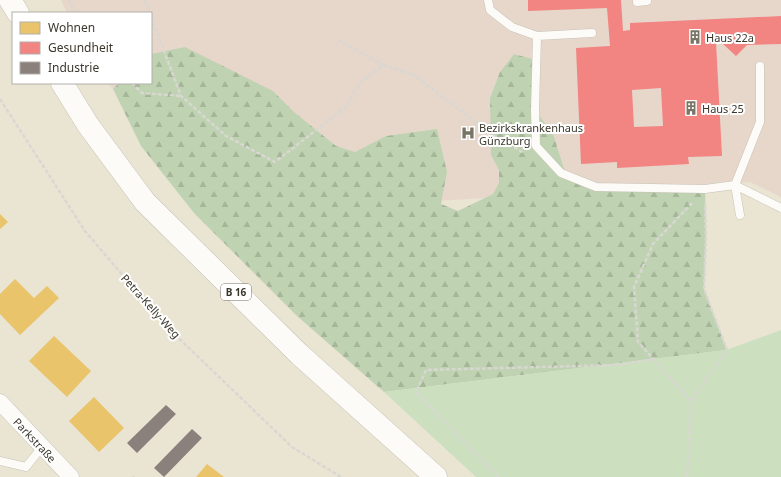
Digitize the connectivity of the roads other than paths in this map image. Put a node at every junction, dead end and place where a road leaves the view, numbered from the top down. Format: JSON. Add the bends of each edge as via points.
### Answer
{"nodes":[{"id":1,"x":10,"y":0,"type":"edge"},
{"id":2,"x":488,"y":0,"type":"edge"},
{"id":3,"x":636,"y":0,"type":"edge"},
{"id":4,"x":647,"y":1,"type":"dead end"},
{"id":5,"x":17,"y":12,"type":"edge"},
{"id":6,"x":592,"y":33,"type":"dead end"},
{"id":7,"x":537,"y":36,"type":"junction"},
{"id":8,"x":760,"y":66,"type":"dead end"},
{"id":9,"x":63,"y":84,"type":"edge"},
{"id":10,"x":735,"y":185,"type":"junction"},
{"id":11,"x":781,"y":208,"type":"edge"},
{"id":12,"x":740,"y":214,"type":"dead end"},
{"id":13,"x":0,"y":402,"type":"edge"},
{"id":14,"x":42,"y":447,"type":"junction"},
{"id":15,"x":0,"y":462,"type":"edge"},
{"id":16,"x":71,"y":477,"type":"edge"},
{"id":17,"x":436,"y":477,"type":"edge"}],
"edges":[{"from":1,"to":5,"type":"main road"},
{"from":2,"to":7,"type":"lane","via":[[490,10],[512,27]]},
{"from":3,"to":4,"type":"lane"},
{"from":6,"to":7,"type":"lane"},
{"from":7,"to":10,"type":"lane","via":[[536,146],[561,173],[596,187],[705,189]]},
{"from":8,"to":10,"type":"lane","via":[[760,122]]},
{"from":9,"to":17,"type":"main road","number":"B 16","via":[[88,125],[145,202],[299,354]]},
{"from":10,"to":11,"type":"lane"},
{"from":10,"to":12,"type":"lane"},
{"from":13,"to":14,"type":"street","name":"Parkstraße"},
{"from":14,"to":15,"type":"lane","via":[[26,467]]},
{"from":14,"to":16,"type":"street","name":"Parkstraße"}]}
